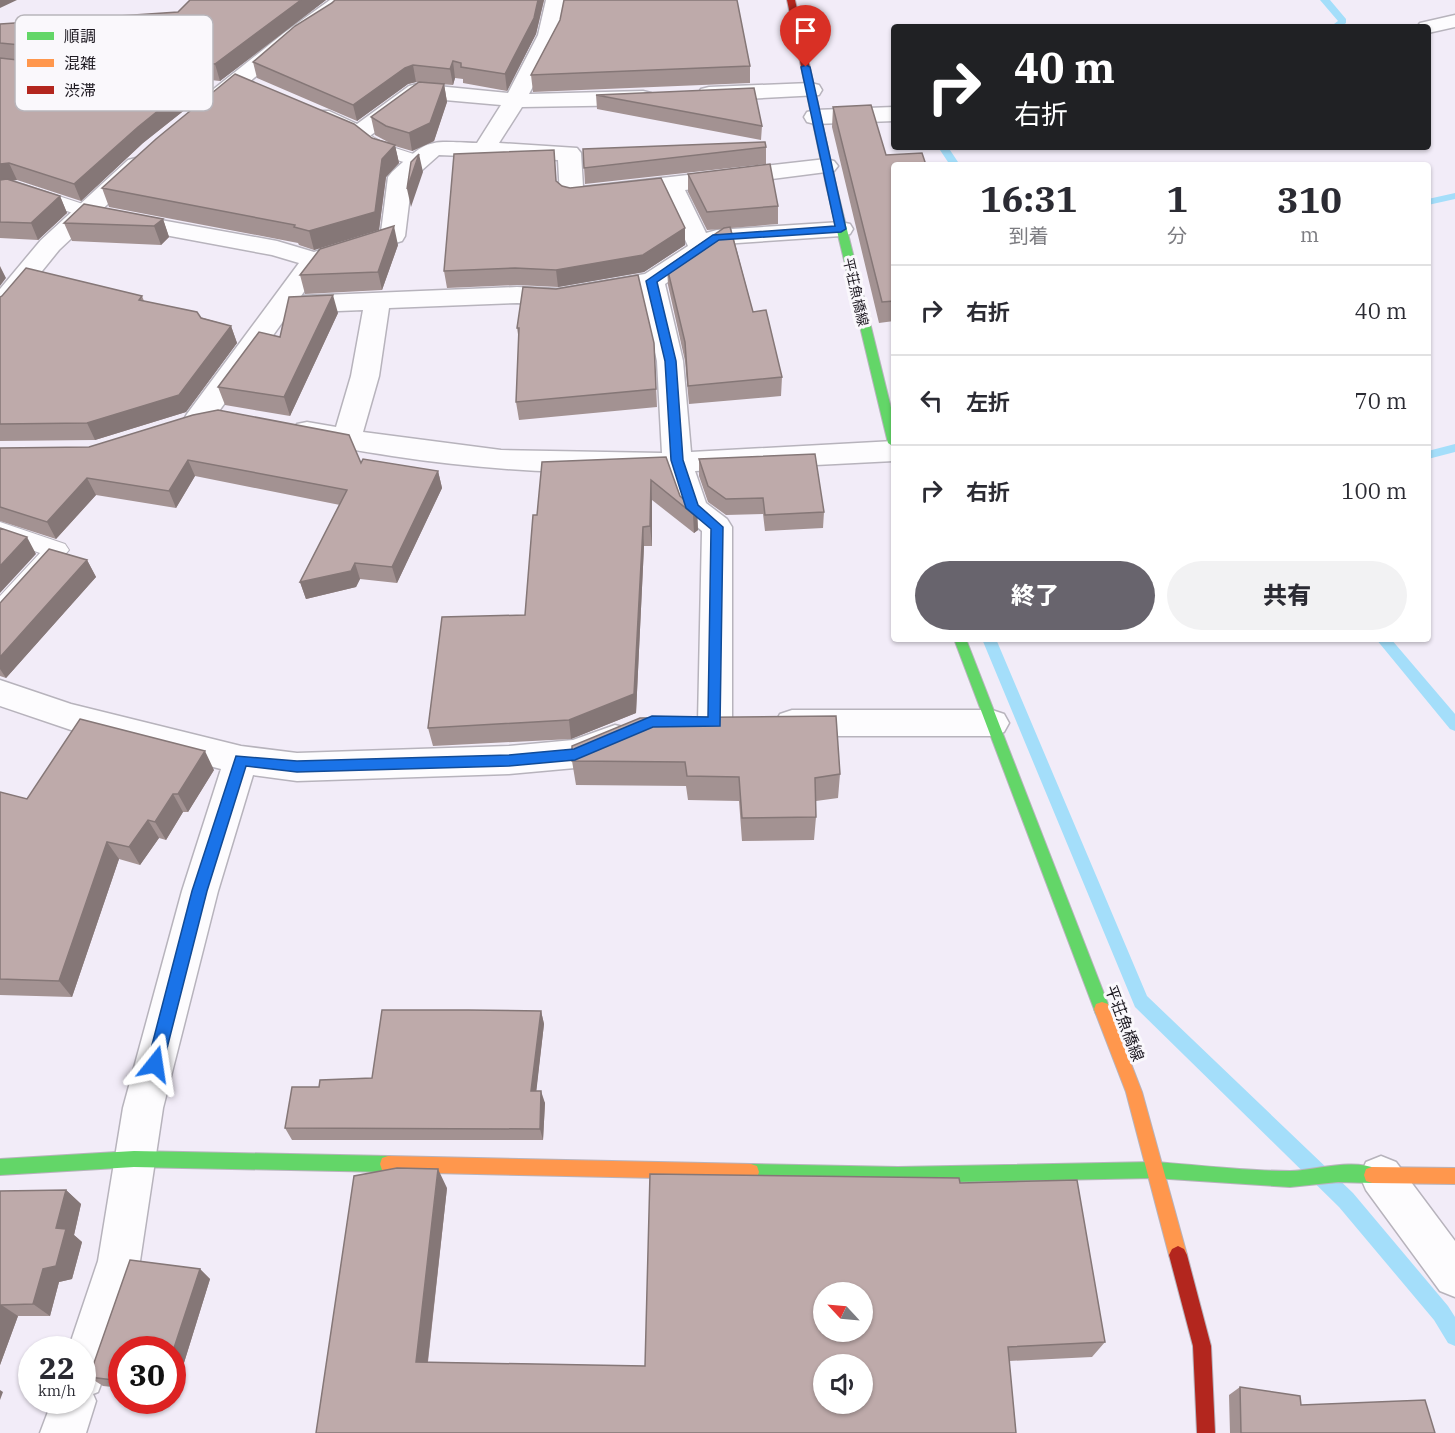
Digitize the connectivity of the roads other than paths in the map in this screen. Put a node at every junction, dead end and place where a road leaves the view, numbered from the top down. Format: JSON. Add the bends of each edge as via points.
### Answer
{"nodes":[{"id":1,"x":342,"y":0,"type":"edge"},
{"id":2,"x":556,"y":0,"type":"edge"},
{"id":3,"x":790,"y":0,"type":"edge"},
{"id":4,"x":1455,"y":21,"type":"edge"},
{"id":5,"x":1431,"y":26,"type":"edge"},
{"id":6,"x":213,"y":86,"type":"edge"},
{"id":7,"x":240,"y":86,"type":"junction"},
{"id":8,"x":811,"y":90,"type":"junction"},
{"id":9,"x":685,"y":96,"type":"edge"},
{"id":10,"x":662,"y":97,"type":"edge"},
{"id":11,"x":515,"y":101,"type":"junction"},
{"id":12,"x":213,"y":104,"type":"edge"},
{"id":13,"x":298,"y":106,"type":"edge"},
{"id":14,"x":202,"y":111,"type":"edge"},
{"id":15,"x":891,"y":114,"type":"edge"},
{"id":16,"x":815,"y":117,"type":"junction"},
{"id":17,"x":189,"y":120,"type":"edge"},
{"id":18,"x":359,"y":133,"type":"junction"},
{"id":19,"x":484,"y":149,"type":"junction"},
{"id":20,"x":153,"y":150,"type":"edge"},
{"id":21,"x":417,"y":161,"type":"junction"},
{"id":22,"x":826,"y":166,"type":"junction"},
{"id":23,"x":671,"y":185,"type":"junction"},
{"id":24,"x":0,"y":190,"type":"edge"},
{"id":25,"x":85,"y":211,"type":"junction"},
{"id":26,"x":841,"y":229,"type":"junction"},
{"id":27,"x":701,"y":248,"type":"junction"},
{"id":28,"x":314,"y":260,"type":"junction"},
{"id":29,"x":652,"y":281,"type":"junction"},
{"id":30,"x":377,"y":301,"type":"junction"},
{"id":31,"x":279,"y":305,"type":"junction"},
{"id":32,"x":0,"y":306,"type":"edge"},
{"id":33,"x":233,"y":417,"type":"edge"},
{"id":34,"x":283,"y":426,"type":"edge"},
{"id":35,"x":891,"y":431,"type":"edge"},
{"id":36,"x":346,"y":439,"type":"junction"},
{"id":37,"x":891,"y":451,"type":"edge"},
{"id":38,"x":677,"y":460,"type":"junction"},
{"id":39,"x":0,"y":530,"type":"edge"},
{"id":40,"x":0,"y":612,"type":"edge"},
{"id":41,"x":961,"y":642,"type":"edge"},
{"id":42,"x":0,"y":693,"type":"edge"},
{"id":43,"x":992,"y":723,"type":"junction"},
{"id":44,"x":641,"y":727,"type":"edge"},
{"id":45,"x":241,"y":760,"type":"junction"},
{"id":46,"x":134,"y":1159,"type":"junction"},
{"id":47,"x":0,"y":1167,"type":"edge"},
{"id":48,"x":1154,"y":1170,"type":"junction"},
{"id":49,"x":1381,"y":1176,"type":"junction"},
{"id":50,"x":1455,"y":1176,"type":"edge"},
{"id":51,"x":1455,"y":1276,"type":"edge"},
{"id":52,"x":95,"y":1336,"type":"edge"},
{"id":53,"x":70,"y":1414,"type":"edge"},
{"id":54,"x":63,"y":1433,"type":"edge"},
{"id":55,"x":1206,"y":1433,"type":"edge"}],
"edges":[{"from":1,"to":7,"type":"street"},
{"from":2,"to":11,"type":"street","via":[[549,35]]},
{"from":3,"to":8,"type":"main road","name":"平荘魚橋線"},
{"from":4,"to":5,"type":"street"},
{"from":6,"to":7,"type":"street"},
{"from":7,"to":12,"type":"street"},
{"from":8,"to":9,"type":"street"},
{"from":8,"to":16,"type":"main road","name":"平荘魚橋線"},
{"from":10,"to":11,"type":"street"},
{"from":11,"to":18,"type":"street","via":[[417,92]]},
{"from":11,"to":19,"type":"street"},
{"from":13,"to":18,"type":"street"},
{"from":14,"to":17,"type":"street"},
{"from":15,"to":16,"type":"street"},
{"from":16,"to":22,"type":"main road","name":"平荘魚橋線"},
{"from":18,"to":21,"type":"lane","via":[[383,150]]},
{"from":19,"to":21,"type":"street","via":[[436,148]]},
{"from":19,"to":23,"type":"street","via":[[569,153],[572,196]]},
{"from":20,"to":25,"type":"street"},
{"from":21,"to":28,"type":"street","via":[[400,177],[393,236]]},
{"from":22,"to":23,"type":"street"},
{"from":22,"to":26,"type":"main road","name":"平荘魚橋線"},
{"from":23,"to":27,"type":"street"},
{"from":24,"to":25,"type":"lane","via":[[16,188]]},
{"from":25,"to":28,"type":"street","via":[[277,248]]},
{"from":25,"to":32,"type":"street","via":[[50,245]]},
{"from":26,"to":27,"type":"street","via":[[717,237]]},
{"from":26,"to":35,"type":"main road","name":"平荘魚橋線"},
{"from":27,"to":29,"type":"street"},
{"from":28,"to":31,"type":"street"},
{"from":29,"to":30,"type":"street","via":[[558,297]]},
{"from":29,"to":38,"type":"street","via":[[670,361]]},
{"from":30,"to":31,"type":"street"},
{"from":30,"to":36,"type":"street","via":[[365,376]]},
{"from":31,"to":33,"type":"street","via":[[187,424]]},
{"from":34,"to":36,"type":"street"},
{"from":36,"to":38,"type":"street","via":[[502,460]]},
{"from":37,"to":38,"type":"street"},
{"from":38,"to":43,"type":"street","via":[[693,508],[717,527],[699,722]]},
{"from":39,"to":40,"type":"lane","via":[[57,550]]},
{"from":41,"to":43,"type":"main road","name":"平荘魚橋線"},
{"from":42,"to":45,"type":"street","via":[[71,717]]},
{"from":43,"to":48,"type":"main road","name":"平荘魚橋線","via":[[1134,1092]]},
{"from":44,"to":45,"type":"street","via":[[575,754],[509,760],[297,767]]},
{"from":45,"to":46,"type":"street","via":[[200,891],[143,1108]]},
{"from":46,"to":47,"type":"main road"},
{"from":46,"to":48,"type":"main road","via":[[898,1175]]},
{"from":46,"to":52,"type":"street","via":[[119,1261]]},
{"from":48,"to":49,"type":"main road","via":[[1290,1179],[1338,1174]]},
{"from":48,"to":55,"type":"main road","name":"平荘魚橋線","via":[[1202,1346]]},
{"from":49,"to":50,"type":"main road"},
{"from":49,"to":51,"type":"street"},
{"from":53,"to":54,"type":"street"}]}
